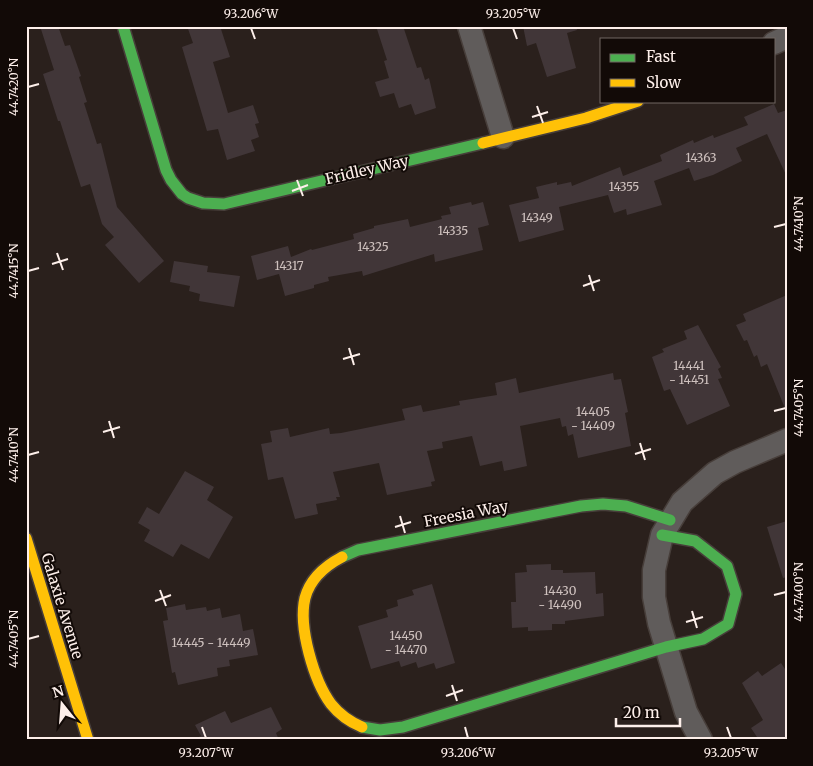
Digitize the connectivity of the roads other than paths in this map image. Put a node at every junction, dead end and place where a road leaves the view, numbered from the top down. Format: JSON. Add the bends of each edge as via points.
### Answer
{"nodes":[{"id":1,"x":123,"y":26,"type":"edge"},
{"id":2,"x":469,"y":26,"type":"edge"},
{"id":3,"x":635,"y":102,"type":"edge"},
{"id":4,"x":503,"y":137,"type":"junction"},
{"id":5,"x":787,"y":440,"type":"edge"},
{"id":6,"x":666,"y":528,"type":"junction"},
{"id":7,"x":26,"y":538,"type":"edge"},
{"id":8,"x":666,"y":647,"type":"junction"},
{"id":9,"x":686,"y":712,"type":"junction"},
{"id":10,"x":88,"y":740,"type":"edge"},
{"id":11,"x":687,"y":740,"type":"edge"},
{"id":12,"x":701,"y":740,"type":"edge"}],
"edges":[{"from":1,"to":4,"type":"street","name":"Fridley Way","via":[[166,170],[175,187],[189,199],[206,204],[224,204]]},
{"from":2,"to":4,"type":"street"},
{"from":3,"to":4,"type":"street","name":"Fridley Way","via":[[586,118]]},
{"from":5,"to":6,"type":"street","via":[[716,473],[682,502]]},
{"from":6,"to":8,"type":"street","via":[[654,570],[654,597]]},
{"from":6,"to":8,"type":"street","name":"Freesia Way","via":[[694,541],[727,566],[736,594],[728,624],[703,639]]},
{"from":6,"to":8,"type":"street","name":"Freesia Way","via":[[626,506],[603,504],[358,550],[344,554],[321,570],[303,607],[305,634],[324,694],[341,715],[364,728],[377,730],[403,727]]},
{"from":7,"to":10,"type":"street","name":"Galaxie Avenue"},
{"from":8,"to":9,"type":"street"},
{"from":9,"to":11,"type":"street"},
{"from":9,"to":12,"type":"street"}]}
